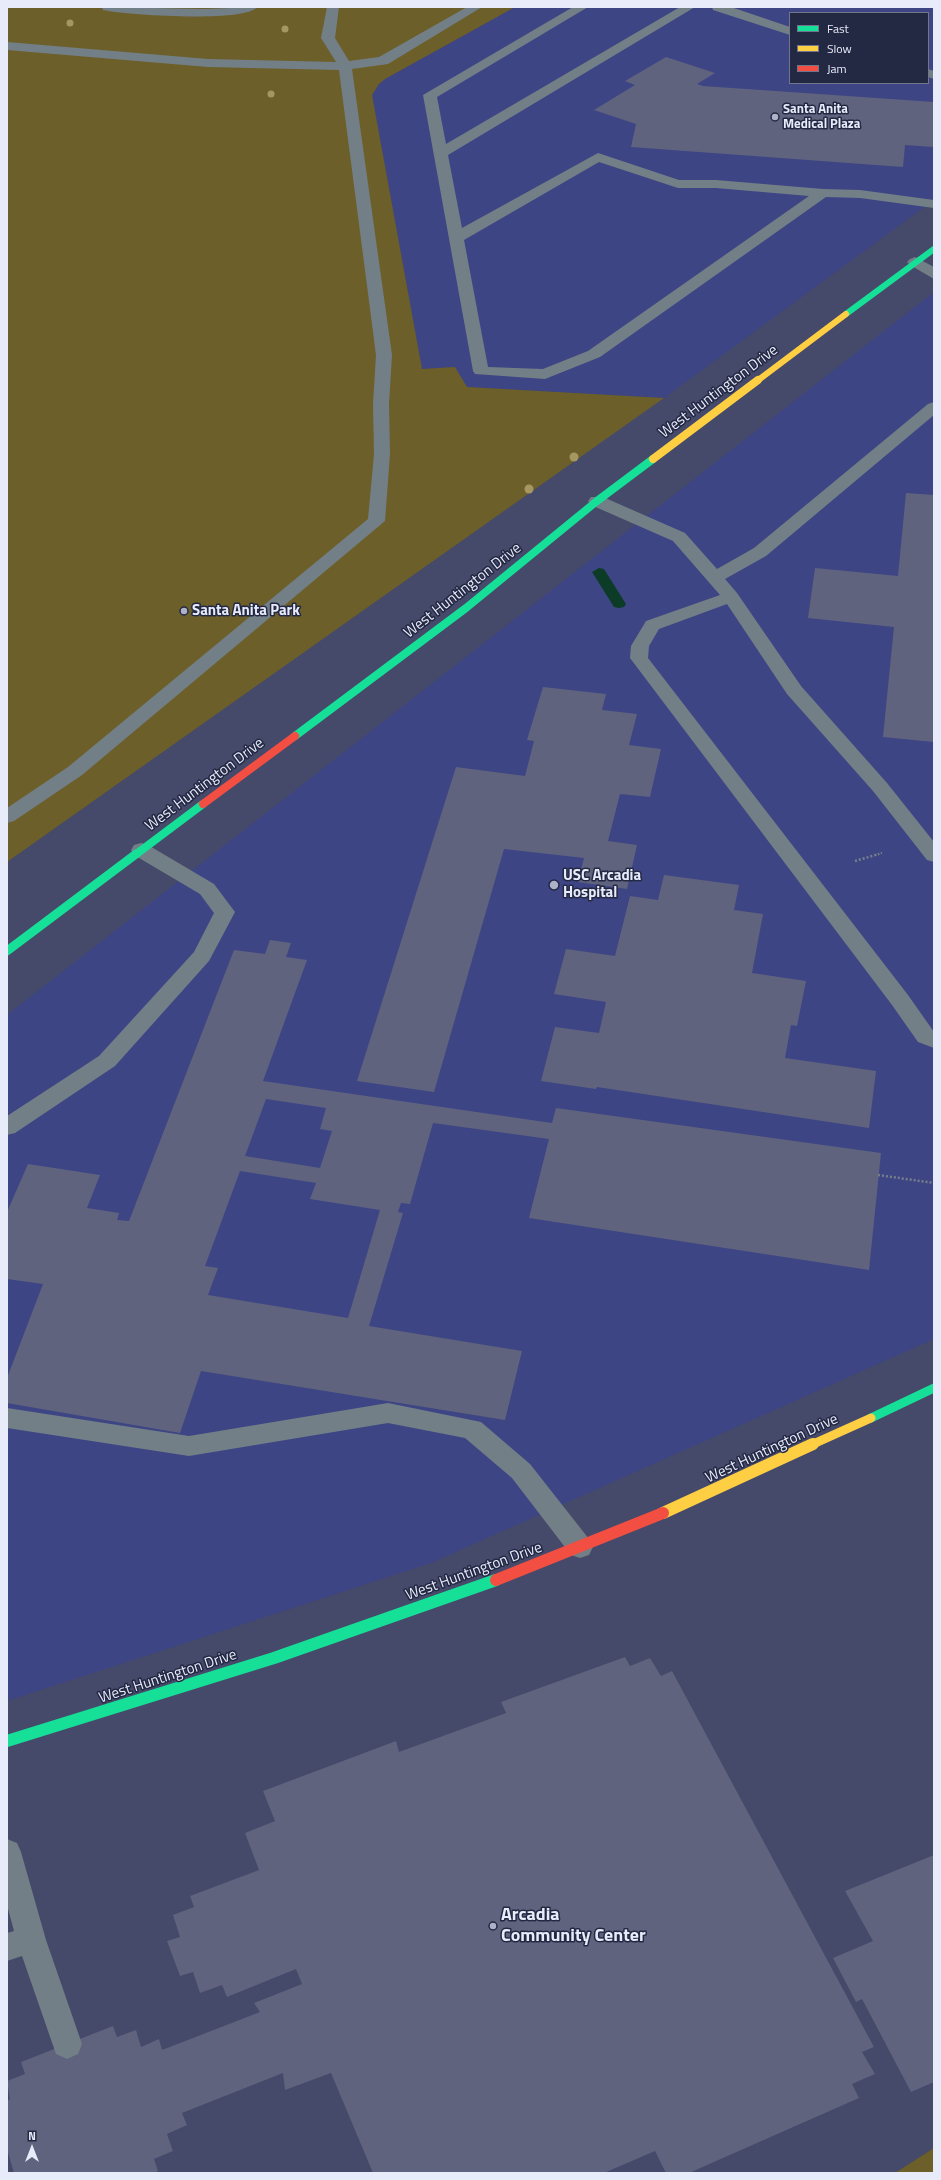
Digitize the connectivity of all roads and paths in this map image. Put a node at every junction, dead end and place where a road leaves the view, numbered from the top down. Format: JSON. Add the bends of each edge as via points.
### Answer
{"nodes":[{"id":1,"x":108,"y":7,"type":"edge"},
{"id":2,"x":252,"y":7,"type":"edge"},
{"id":3,"x":333,"y":7,"type":"edge"},
{"id":4,"x":476,"y":7,"type":"edge"},
{"id":5,"x":582,"y":7,"type":"edge"},
{"id":6,"x":690,"y":7,"type":"edge"},
{"id":7,"x":718,"y":7,"type":"edge"},
{"id":8,"x":789,"y":31,"type":"edge"},
{"id":9,"x":7,"y":46,"type":"edge"},
{"id":10,"x":345,"y":66,"type":"junction"},
{"id":11,"x":441,"y":153,"type":"junction"},
{"id":12,"x":823,"y":193,"type":"junction"},
{"id":13,"x":934,"y":204,"type":"edge"},
{"id":14,"x":456,"y":238,"type":"junction"},
{"id":15,"x":934,"y":248,"type":"edge"},
{"id":16,"x":915,"y":262,"type":"junction"},
{"id":17,"x":934,"y":274,"type":"edge"},
{"id":18,"x":934,"y":407,"type":"edge"},
{"id":19,"x":597,"y":501,"type":"junction"},
{"id":20,"x":716,"y":578,"type":"junction"},
{"id":21,"x":731,"y":597,"type":"junction"},
{"id":22,"x":7,"y":817,"type":"edge"},
{"id":23,"x":141,"y":850,"type":"junction"},
{"id":24,"x":888,"y":851,"type":"dead end"},
{"id":25,"x":934,"y":855,"type":"edge"},
{"id":26,"x":855,"y":861,"type":"dead end"},
{"id":27,"x":7,"y":951,"type":"edge"},
{"id":28,"x":934,"y":1040,"type":"edge"},
{"id":29,"x":7,"y":1127,"type":"edge"},
{"id":30,"x":878,"y":1175,"type":"dead end"},
{"id":31,"x":934,"y":1183,"type":"edge"},
{"id":32,"x":934,"y":1388,"type":"edge"},
{"id":33,"x":7,"y":1418,"type":"edge"},
{"id":34,"x":580,"y":1547,"type":"junction"},
{"id":35,"x":7,"y":1741,"type":"edge"},
{"id":36,"x":7,"y":1852,"type":"edge"},
{"id":37,"x":19,"y":1944,"type":"edge"},
{"id":38,"x":67,"y":2044,"type":"dead end"}],
"edges":[{"from":1,"to":2,"type":"lane","via":[[159,12],[236,12]]},
{"from":3,"to":10,"type":"lane","via":[[328,38]]},
{"from":4,"to":10,"type":"lane","via":[[383,61]]},
{"from":5,"to":11,"type":"lane","via":[[430,94]]},
{"from":6,"to":11,"type":"lane"},
{"from":7,"to":8,"type":"lane"},
{"from":9,"to":10,"type":"lane","via":[[208,63]]},
{"from":10,"to":22,"type":"lane","via":[[384,355],[381,404],[382,454],[376,521],[75,771]]},
{"from":11,"to":14,"type":"lane"},
{"from":12,"to":13,"type":"lane","via":[[860,194]]},
{"from":12,"to":14,"type":"lane","via":[[716,184],[678,184],[598,157]]},
{"from":12,"to":14,"type":"lane","via":[[594,354],[545,374],[481,371]]},
{"from":15,"to":16,"type":"main road","name":"West Huntington Drive"},
{"from":16,"to":17,"type":"lane"},
{"from":16,"to":19,"type":"main road","name":"West Huntington Drive"},
{"from":18,"to":20,"type":"lane","via":[[760,552]]},
{"from":19,"to":20,"type":"lane","via":[[679,537]]},
{"from":19,"to":23,"type":"main road","name":"West Huntington Drive","via":[[466,608]]},
{"from":20,"to":21,"type":"lane"},
{"from":21,"to":25,"type":"lane","via":[[794,690],[880,787]]},
{"from":21,"to":28,"type":"lane","via":[[652,625],[640,646],[639,658],[926,1037]]},
{"from":23,"to":27,"type":"main road","name":"West Huntington Drive"},
{"from":23,"to":29,"type":"lane","via":[[208,889],[225,912],[202,956],[107,1061]]},
{"from":24,"to":26,"type":"path"},
{"from":30,"to":31,"type":"path"},
{"from":32,"to":34,"type":"main road","name":"West Huntington Drive","via":[[703,1496]]},
{"from":33,"to":34,"type":"lane","via":[[189,1446],[388,1413],[472,1429],[521,1471]]},
{"from":34,"to":35,"type":"main road","name":"West Huntington Drive","via":[[268,1660]]},
{"from":36,"to":37,"type":"lane"},
{"from":37,"to":38,"type":"lane"}]}
